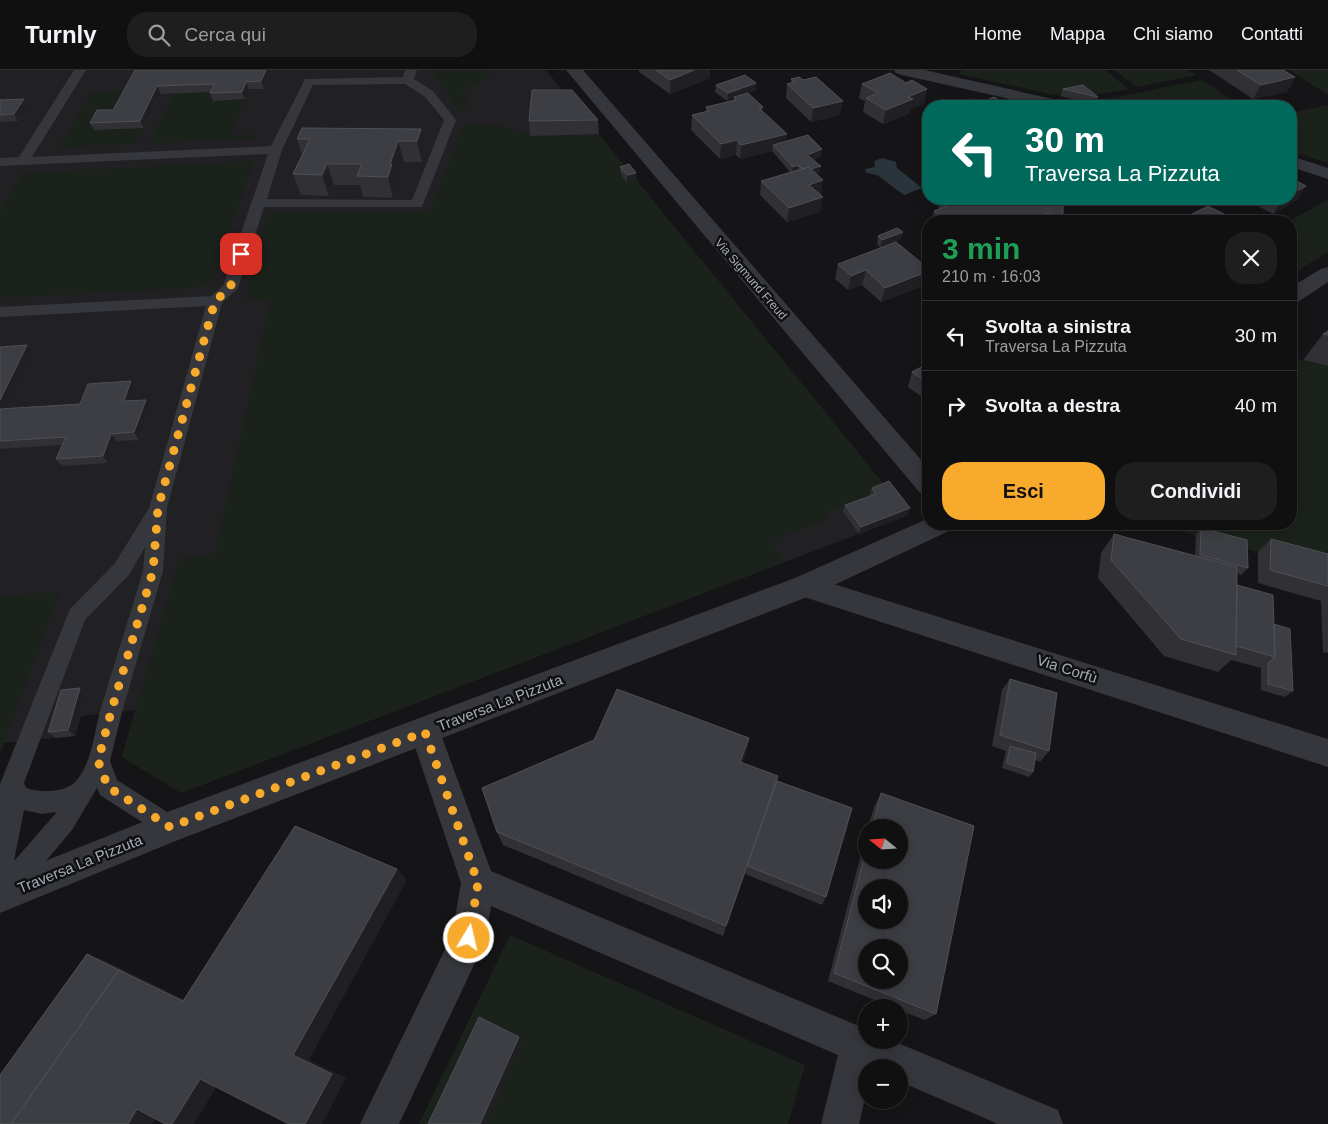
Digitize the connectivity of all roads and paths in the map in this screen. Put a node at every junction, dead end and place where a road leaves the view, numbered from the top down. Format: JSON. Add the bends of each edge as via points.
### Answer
{"nodes":[{"id":1,"x":80,"y":70,"type":"edge"},
{"id":2,"x":574,"y":70,"type":"edge"},
{"id":3,"x":902,"y":70,"type":"edge"},
{"id":4,"x":409,"y":75,"type":"edge"},
{"id":5,"x":1035,"y":100,"type":"edge"},
{"id":6,"x":276,"y":150,"type":"junction"},
{"id":7,"x":23,"y":161,"type":"junction"},
{"id":8,"x":0,"y":162,"type":"edge"},
{"id":9,"x":1297,"y":162,"type":"edge"},
{"id":10,"x":1328,"y":174,"type":"edge"},
{"id":11,"x":258,"y":204,"type":"junction"},
{"id":12,"x":1328,"y":273,"type":"edge"},
{"id":13,"x":1297,"y":293,"type":"edge"},
{"id":14,"x":215,"y":301,"type":"junction"},
{"id":15,"x":0,"y":312,"type":"edge"},
{"id":16,"x":922,"y":478,"type":"edge"},
{"id":17,"x":158,"y":508,"type":"junction"},
{"id":18,"x":927,"y":530,"type":"edge"},
{"id":19,"x":805,"y":586,"type":"junction"},
{"id":20,"x":425,"y":732,"type":"junction"},
{"id":21,"x":1328,"y":753,"type":"edge"},
{"id":22,"x":98,"y":761,"type":"junction"},
{"id":23,"x":84,"y":789,"type":"junction"},
{"id":24,"x":11,"y":792,"type":"edge"},
{"id":25,"x":170,"y":827,"type":"junction"},
{"id":26,"x":478,"y":883,"type":"junction"},
{"id":27,"x":0,"y":890,"type":"edge"},
{"id":28,"x":0,"y":896,"type":"edge"},
{"id":29,"x":858,"y":1045,"type":"edge"},
{"id":30,"x":858,"y":1049,"type":"edge"},
{"id":31,"x":868,"y":1049,"type":"edge"},
{"id":32,"x":379,"y":1124,"type":"edge"},
{"id":33,"x":840,"y":1124,"type":"edge"},
{"id":34,"x":1044,"y":1124,"type":"edge"}],
"edges":[{"from":1,"to":7,"type":"lane"},
{"from":2,"to":16,"type":"street","name":"Via Sigmund Freud"},
{"from":3,"to":5,"type":"street"},
{"from":4,"to":6,"type":"lane","via":[[309,82]]},
{"from":4,"to":11,"type":"lane","via":[[450,120],[417,204]]},
{"from":6,"to":7,"type":"lane"},
{"from":6,"to":11,"type":"lane"},
{"from":7,"to":8,"type":"lane"},
{"from":9,"to":10,"type":"street"},
{"from":11,"to":14,"type":"lane","via":[[230,288]]},
{"from":12,"to":13,"type":"street"},
{"from":14,"to":15,"type":"lane"},
{"from":14,"to":17,"type":"lane"},
{"from":17,"to":22,"type":"lane","via":[[153,571]]},
{"from":17,"to":24,"type":"lane","via":[[122,569],[77,615]]},
{"from":18,"to":19,"type":"street","name":"Traversa La Pizzuta"},
{"from":19,"to":20,"type":"street","name":"Traversa La Pizzuta"},
{"from":19,"to":21,"type":"street","name":"Via Corfù"},
{"from":20,"to":25,"type":"street","name":"Traversa La Pizzuta"},
{"from":20,"to":26,"type":"street"},
{"from":22,"to":23,"type":"lane"},
{"from":22,"to":25,"type":"lane","via":[[108,787]]},
{"from":23,"to":24,"type":"lane","via":[[65,799],[46,803],[28,801]]},
{"from":23,"to":28,"type":"lane","via":[[64,822]]},
{"from":24,"to":27,"type":"lane"},
{"from":25,"to":28,"type":"street","name":"Traversa La Pizzuta"},
{"from":26,"to":29,"type":"street"},
{"from":26,"to":32,"type":"street","via":[[469,938]]},
{"from":30,"to":33,"type":"street"},
{"from":31,"to":34,"type":"street"}]}
